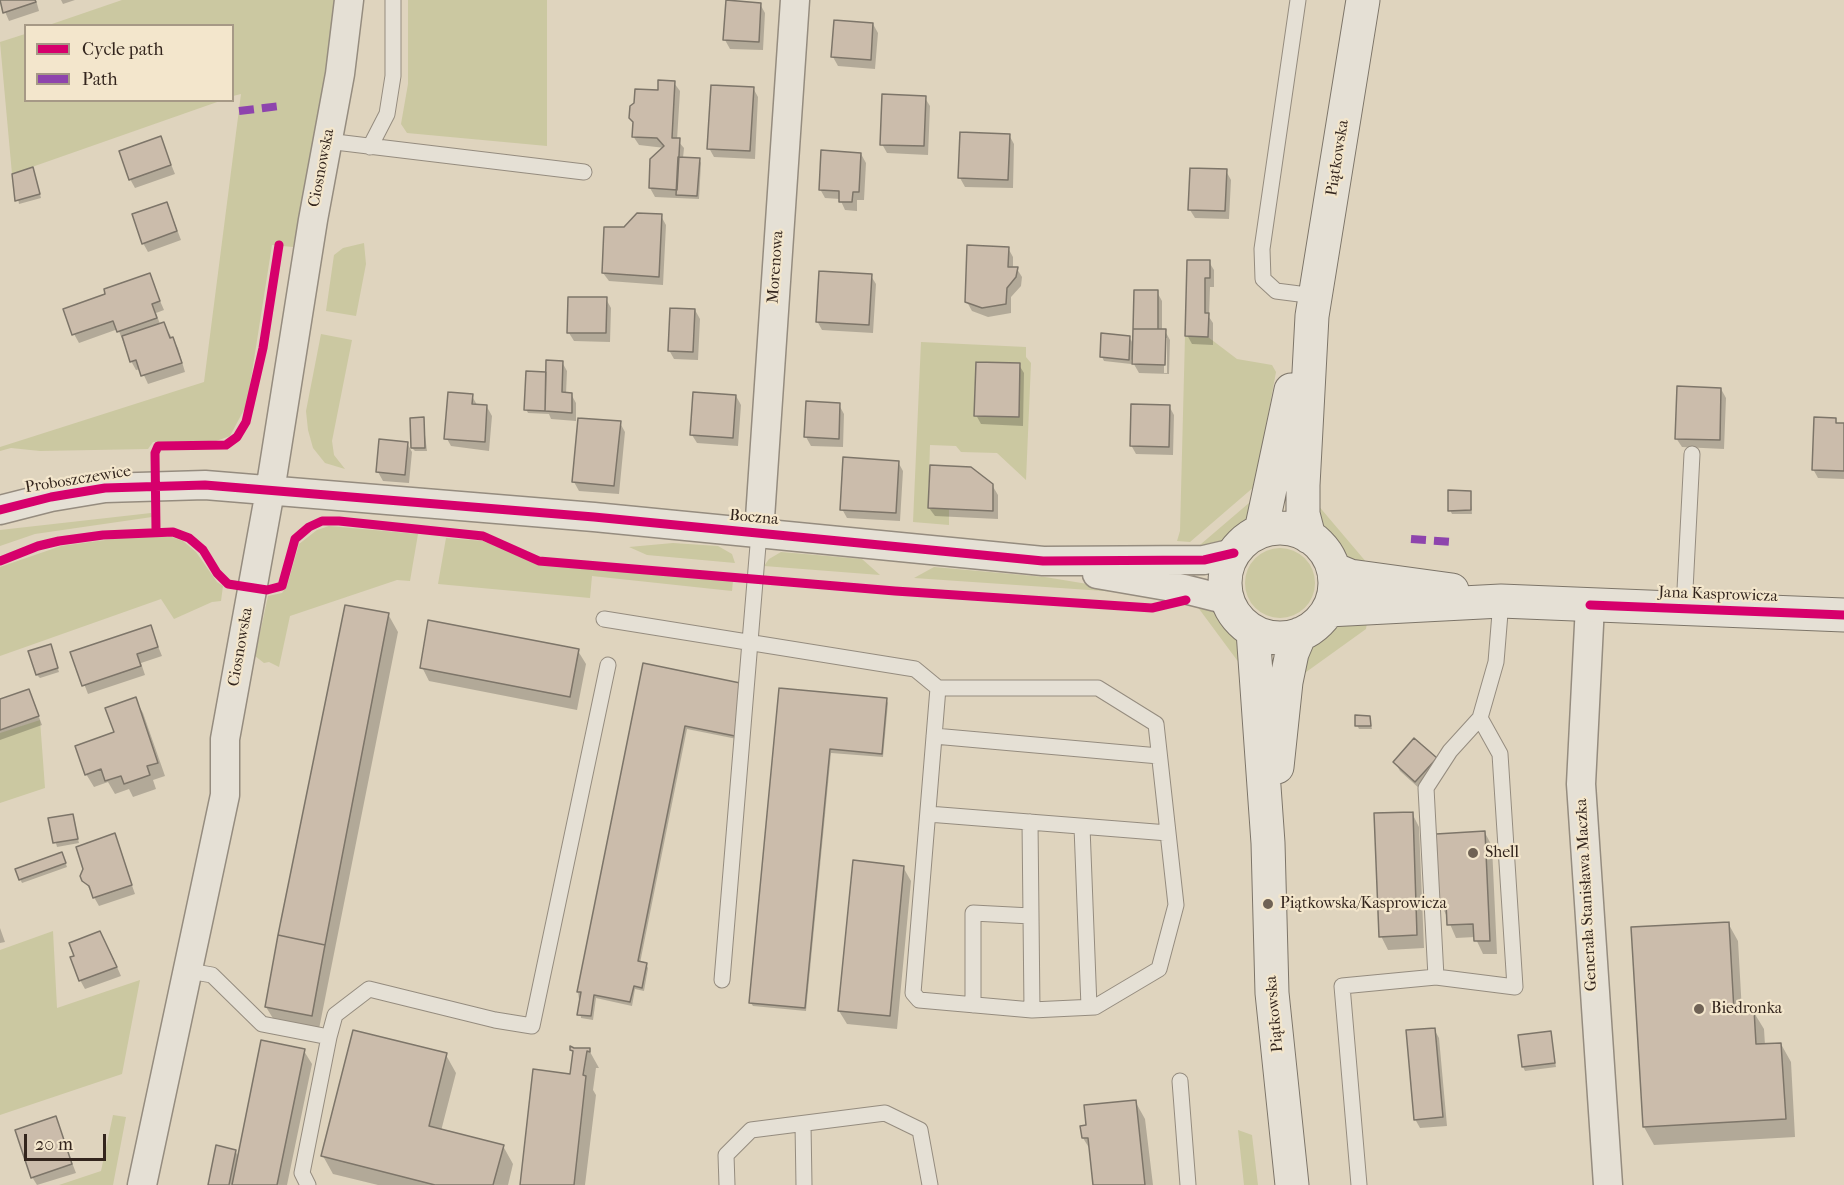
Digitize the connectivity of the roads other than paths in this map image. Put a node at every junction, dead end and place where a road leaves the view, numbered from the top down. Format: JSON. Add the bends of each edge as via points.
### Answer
{"nodes":[{"id":1,"x":349,"y":0,"type":"edge"},
{"id":2,"x":393,"y":0,"type":"edge"},
{"id":3,"x":795,"y":0,"type":"edge"},
{"id":4,"x":1298,"y":0,"type":"edge"},
{"id":5,"x":1363,"y":0,"type":"edge"},
{"id":6,"x":327,"y":141,"type":"junction"},
{"id":7,"x":370,"y":147,"type":"junction"},
{"id":8,"x":584,"y":172,"type":"dead end"},
{"id":9,"x":1313,"y":306,"type":"junction"},
{"id":10,"x":1692,"y":454,"type":"dead end"},
{"id":11,"x":270,"y":491,"type":"junction"},
{"id":12,"x":0,"y":510,"type":"edge"},
{"id":13,"x":1261,"y":531,"type":"junction"},
{"id":14,"x":759,"y":533,"type":"junction"},
{"id":15,"x":1309,"y":537,"type":"junction"},
{"id":16,"x":1234,"y":553,"type":"junction"},
{"id":17,"x":1043,"y":561,"type":"junction"},
{"id":18,"x":1333,"y":569,"type":"junction"},
{"id":19,"x":1228,"y":600,"type":"junction"},
{"id":20,"x":1501,"y":601,"type":"junction"},
{"id":21,"x":1590,"y":605,"type":"junction"},
{"id":22,"x":1684,"y":609,"type":"junction"},
{"id":23,"x":1328,"y":610,"type":"junction"},
{"id":24,"x":1844,"y":615,"type":"edge"},
{"id":25,"x":604,"y":619,"type":"dead end"},
{"id":26,"x":1253,"y":631,"type":"junction"},
{"id":27,"x":1300,"y":634,"type":"junction"},
{"id":28,"x":750,"y":641,"type":"junction"},
{"id":29,"x":608,"y":665,"type":"dead end"},
{"id":30,"x":938,"y":688,"type":"junction"},
{"id":31,"x":1480,"y":718,"type":"junction"},
{"id":32,"x":934,"y":736,"type":"junction"},
{"id":33,"x":1159,"y":756,"type":"junction"},
{"id":34,"x":928,"y":814,"type":"junction"},
{"id":35,"x":1030,"y":822,"type":"junction"},
{"id":36,"x":1082,"y":827,"type":"junction"},
{"id":37,"x":1168,"y":833,"type":"junction"},
{"id":38,"x":1268,"y":843,"type":"junction"},
{"id":39,"x":1032,"y":916,"type":"junction"},
{"id":40,"x":189,"y":971,"type":"junction"},
{"id":41,"x":1436,"y":977,"type":"junction"},
{"id":42,"x":722,"y":980,"type":"dead end"},
{"id":43,"x":973,"y":1005,"type":"junction"},
{"id":44,"x":1089,"y":1007,"type":"junction"},
{"id":45,"x":1032,"y":1010,"type":"junction"},
{"id":46,"x":329,"y":1037,"type":"junction"},
{"id":47,"x":1180,"y":1081,"type":"dead end"},
{"id":48,"x":803,"y":1124,"type":"junction"},
{"id":49,"x":142,"y":1185,"type":"edge"},
{"id":50,"x":308,"y":1185,"type":"edge"},
{"id":51,"x":727,"y":1185,"type":"edge"},
{"id":52,"x":804,"y":1185,"type":"edge"},
{"id":53,"x":930,"y":1185,"type":"edge"},
{"id":54,"x":1188,"y":1185,"type":"edge"},
{"id":55,"x":1292,"y":1185,"type":"edge"},
{"id":56,"x":1359,"y":1185,"type":"edge"},
{"id":57,"x":1608,"y":1185,"type":"edge"}],
"edges":[{"from":1,"to":6,"type":"street","name":"Ciosnowska"},
{"from":2,"to":7,"type":"lane","via":[[393,76],[387,114]]},
{"from":3,"to":14,"type":"street","name":"Morenowa"},
{"from":4,"to":9,"type":"lane","via":[[1262,249],[1263,279],[1276,291]]},
{"from":5,"to":9,"type":"main road","name":"Piątkowska"},
{"from":6,"to":7,"type":"lane"},
{"from":6,"to":11,"type":"street","name":"Ciosnowska"},
{"from":7,"to":8,"type":"lane"},
{"from":9,"to":13,"type":"main road","name":"Piątkowska"},
{"from":9,"to":15,"type":"main road","name":"Piątkowska","via":[[1303,504]]},
{"from":10,"to":22,"type":"lane"},
{"from":11,"to":12,"type":"street","name":"Proboszczewice","via":[[205,485],[135,485],[60,495]]},
{"from":11,"to":14,"type":"street","name":"Boczna"},
{"from":11,"to":40,"type":"street","name":"Ciosnowska","via":[[225,740],[225,795]]},
{"from":13,"to":15,"type":"main road","via":[[1286,529]]},
{"from":13,"to":16,"type":"main road"},
{"from":14,"to":17,"type":"street","name":"Boczna"},
{"from":14,"to":28,"type":"lane"},
{"from":15,"to":18,"type":"main road","via":[[1320,545]]},
{"from":16,"to":17,"type":"street","name":"Boczna","via":[[1204,560]]},
{"from":16,"to":19,"type":"main road","via":[[1226,576]]},
{"from":17,"to":19,"type":"street","name":"Boczna"},
{"from":18,"to":20,"type":"main road","name":"Jana Kasprowicza","via":[[1350,576]]},
{"from":18,"to":23,"type":"main road","via":[[1335,590]]},
{"from":19,"to":26,"type":"main road","via":[[1242,623]]},
{"from":20,"to":21,"type":"main road","name":"Jana Kasprowicza"},
{"from":20,"to":23,"type":"main road","name":"Jana Kasprowicza"},
{"from":20,"to":31,"type":"lane","via":[[1496,662]]},
{"from":21,"to":22,"type":"main road","name":"Jana Kasprowicza"},
{"from":21,"to":57,"type":"street","name":"Generała Stanisława Maczka","via":[[1581,784]]},
{"from":22,"to":24,"type":"main road","name":"Jana Kasprowicza"},
{"from":23,"to":27,"type":"main road","via":[[1316,625]]},
{"from":25,"to":28,"type":"lane"},
{"from":26,"to":27,"type":"main road","via":[[1268,637]]},
{"from":26,"to":38,"type":"main road","name":"Piątkowska"},
{"from":27,"to":38,"type":"main road","name":"Piątkowska","via":[[1286,682]]},
{"from":28,"to":30,"type":"lane","via":[[915,669]]},
{"from":28,"to":42,"type":"lane"},
{"from":29,"to":46,"type":"lane","via":[[531,1026],[369,989],[335,1016]]},
{"from":30,"to":32,"type":"lane"},
{"from":30,"to":33,"type":"lane","via":[[1098,688],[1156,724]]},
{"from":31,"to":41,"type":"lane","via":[[1450,751],[1426,788]]},
{"from":31,"to":41,"type":"lane","via":[[1500,754],[1515,987]]},
{"from":32,"to":33,"type":"lane"},
{"from":32,"to":34,"type":"lane"},
{"from":33,"to":37,"type":"lane"},
{"from":34,"to":35,"type":"lane"},
{"from":34,"to":43,"type":"lane","via":[[913,993],[919,1000]]},
{"from":35,"to":36,"type":"lane"},
{"from":35,"to":39,"type":"lane"},
{"from":36,"to":37,"type":"lane"},
{"from":36,"to":44,"type":"lane"},
{"from":37,"to":44,"type":"lane","via":[[1176,905],[1159,969]]},
{"from":38,"to":55,"type":"main road","name":"Piątkowska","via":[[1272,993]]},
{"from":39,"to":43,"type":"lane","via":[[973,913]]},
{"from":39,"to":45,"type":"lane"},
{"from":40,"to":46,"type":"lane","via":[[212,975],[262,1024]]},
{"from":40,"to":49,"type":"street","name":"Ciosnowska"},
{"from":41,"to":56,"type":"lane","via":[[1342,986]]},
{"from":43,"to":45,"type":"lane"},
{"from":44,"to":45,"type":"lane"},
{"from":46,"to":50,"type":"lane","via":[[302,1173]]},
{"from":47,"to":54,"type":"lane"},
{"from":48,"to":51,"type":"lane","via":[[751,1130],[726,1155]]},
{"from":48,"to":52,"type":"lane"},
{"from":48,"to":53,"type":"lane","via":[[885,1113],[920,1130]]}]}
